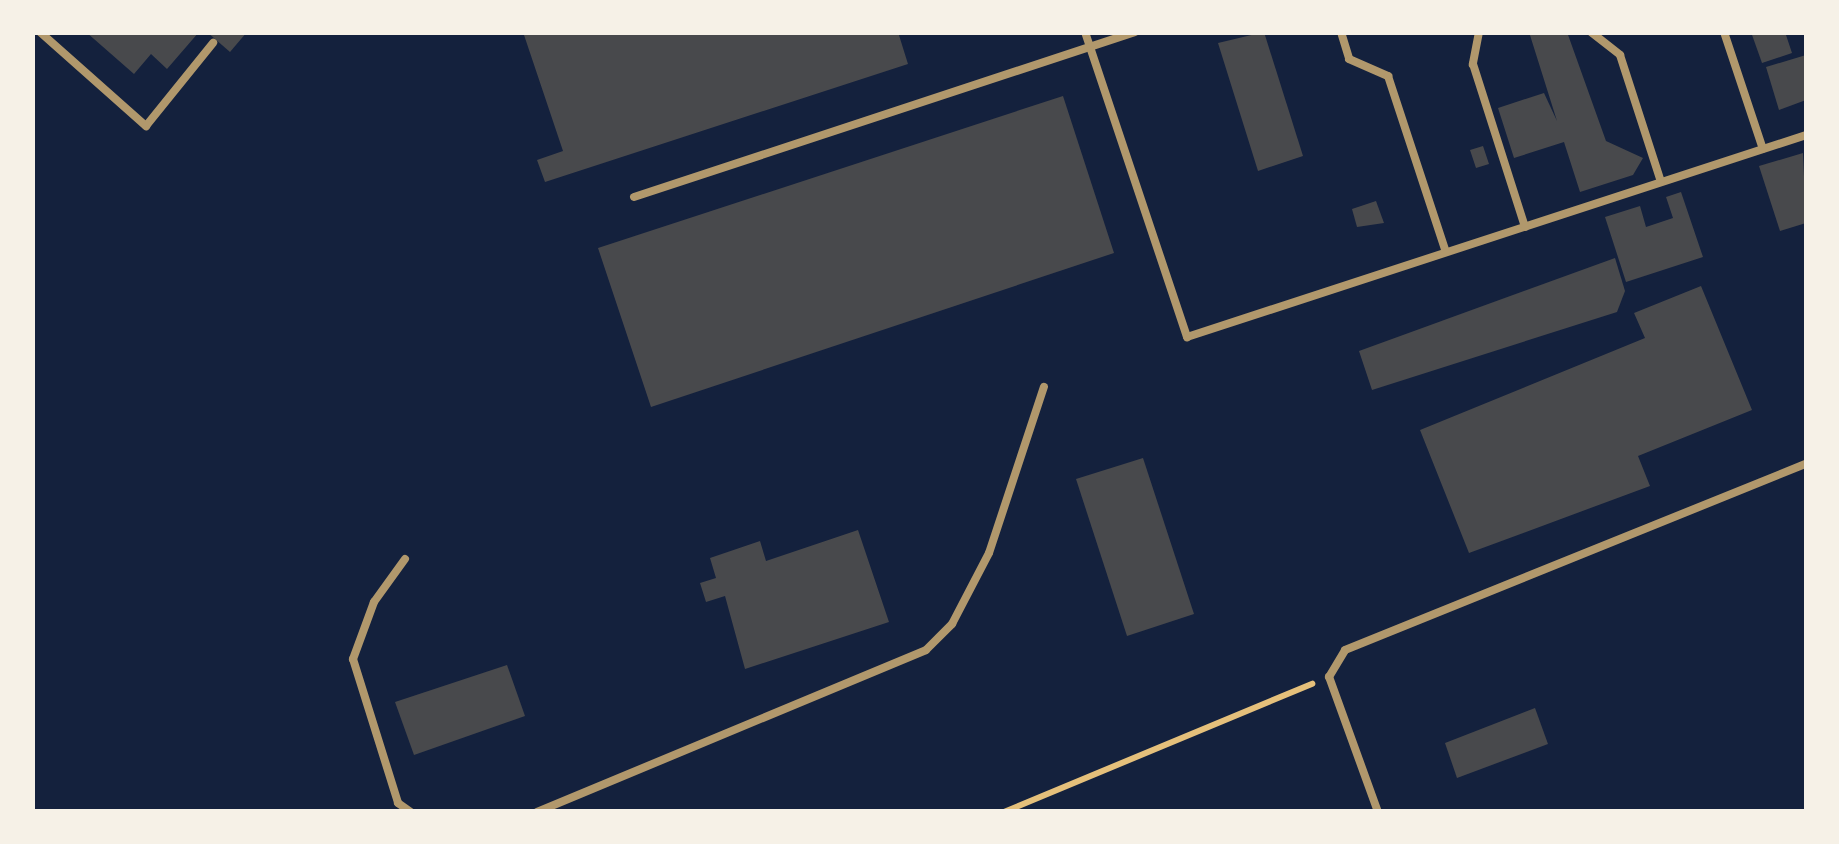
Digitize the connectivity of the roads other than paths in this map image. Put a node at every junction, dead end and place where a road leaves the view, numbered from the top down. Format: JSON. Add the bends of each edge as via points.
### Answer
{"nodes":[{"id":1,"x":40,"y":32,"type":"edge"},
{"id":2,"x":1085,"y":32,"type":"edge"},
{"id":3,"x":1135,"y":32,"type":"edge"},
{"id":4,"x":1341,"y":32,"type":"edge"},
{"id":5,"x":1479,"y":32,"type":"edge"},
{"id":6,"x":1591,"y":32,"type":"edge"},
{"id":7,"x":1724,"y":32,"type":"edge"},
{"id":8,"x":212,"y":43,"type":"dead end"},
{"id":9,"x":1089,"y":47,"type":"junction"},
{"id":10,"x":1806,"y":135,"type":"edge"},
{"id":11,"x":1763,"y":150,"type":"junction"},
{"id":12,"x":1661,"y":182,"type":"junction"},
{"id":13,"x":634,"y":198,"type":"dead end"},
{"id":14,"x":1525,"y":226,"type":"junction"},
{"id":15,"x":1446,"y":252,"type":"junction"},
{"id":16,"x":1044,"y":387,"type":"dead end"},
{"id":17,"x":1806,"y":464,"type":"edge"},
{"id":18,"x":405,"y":559,"type":"dead end"},
{"id":19,"x":411,"y":812,"type":"edge"},
{"id":20,"x":538,"y":812,"type":"edge"},
{"id":21,"x":1378,"y":812,"type":"edge"}],
"edges":[{"from":1,"to":8,"type":"lane","via":[[146,126]]},
{"from":2,"to":9,"type":"lane"},
{"from":3,"to":9,"type":"lane"},
{"from":4,"to":15,"type":"lane","via":[[1350,59],[1388,76]]},
{"from":5,"to":14,"type":"lane","via":[[1472,64]]},
{"from":6,"to":12,"type":"lane","via":[[1620,56]]},
{"from":7,"to":11,"type":"lane"},
{"from":9,"to":13,"type":"lane"},
{"from":9,"to":15,"type":"lane","via":[[1187,336]]},
{"from":10,"to":11,"type":"lane"},
{"from":11,"to":12,"type":"lane"},
{"from":12,"to":14,"type":"lane"},
{"from":14,"to":15,"type":"lane"},
{"from":16,"to":20,"type":"lane","via":[[989,553],[952,624],[926,650]]},
{"from":17,"to":21,"type":"lane","via":[[1345,650],[1328,677]]},
{"from":18,"to":19,"type":"lane","via":[[374,602],[353,659],[398,803]]}]}
